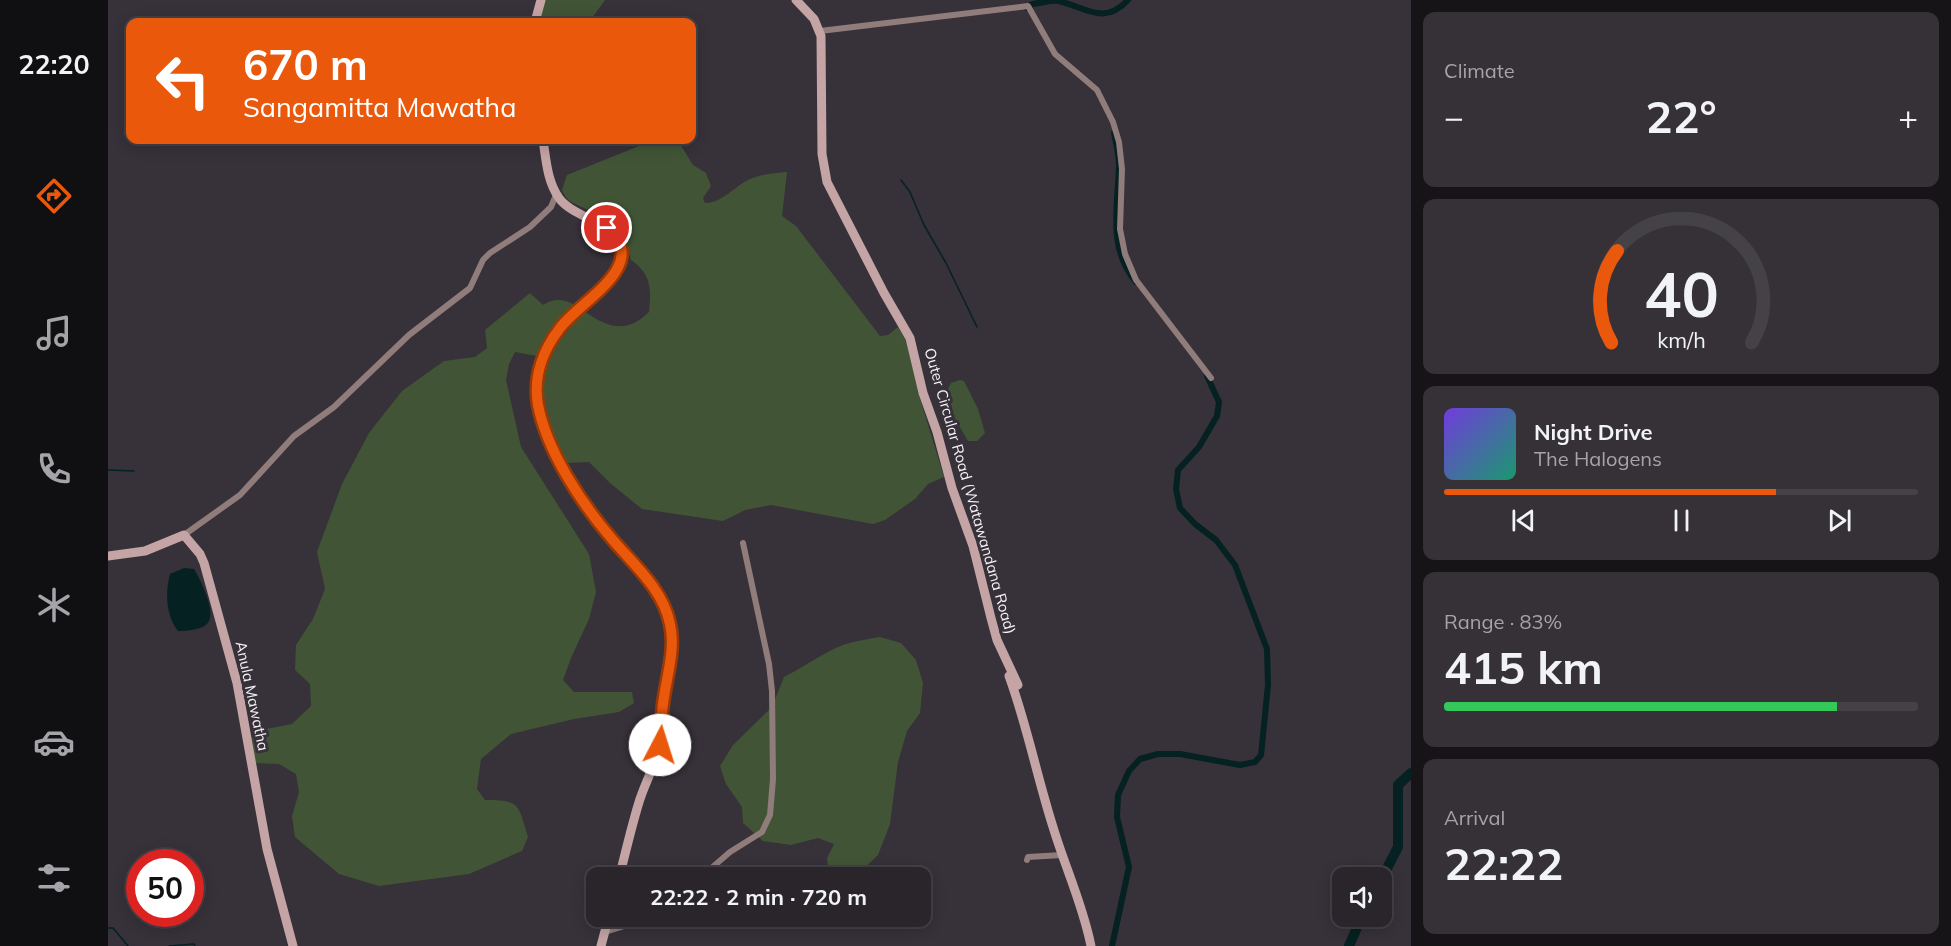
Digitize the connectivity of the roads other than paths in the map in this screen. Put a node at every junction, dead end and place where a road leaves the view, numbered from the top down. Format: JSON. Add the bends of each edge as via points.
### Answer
{"nodes":[{"id":1,"x":541,"y":0,"type":"edge"},
{"id":2,"x":796,"y":0,"type":"edge"},
{"id":3,"x":1027,"y":3,"type":"edge"},
{"id":4,"x":536,"y":18,"type":"edge"},
{"id":5,"x":820,"y":31,"type":"junction"},
{"id":6,"x":544,"y":144,"type":"edge"},
{"id":7,"x":556,"y":195,"type":"junction"},
{"id":8,"x":1211,"y":378,"type":"dead end"},
{"id":9,"x":184,"y":535,"type":"junction"},
{"id":10,"x":743,"y":543,"type":"dead end"},
{"id":11,"x":108,"y":556,"type":"edge"},
{"id":12,"x":1062,"y":855,"type":"junction"},
{"id":13,"x":1027,"y":860,"type":"dead end"},
{"id":14,"x":622,"y":867,"type":"edge"},
{"id":15,"x":713,"y":867,"type":"edge"},
{"id":16,"x":606,"y":927,"type":"edge"},
{"id":17,"x":621,"y":927,"type":"edge"},
{"id":18,"x":604,"y":932,"type":"junction"},
{"id":19,"x":293,"y":946,"type":"edge"},
{"id":20,"x":601,"y":946,"type":"edge"},
{"id":21,"x":1091,"y":946,"type":"edge"}],
"edges":[{"from":1,"to":4,"type":"main road"},
{"from":2,"to":5,"type":"main road"},
{"from":3,"to":5,"type":"street"},
{"from":3,"to":8,"type":"street","via":[[1055,54],[1097,90],[1113,122],[1122,169],[1120,229],[1130,268]]},
{"from":5,"to":12,"type":"main road","name":"Outer Circular Road (Watawandana Road)","via":[[822,154],[827,182],[912,344],[923,393],[973,546],[990,618],[1018,685],[1009,676]]},
{"from":6,"to":7,"type":"main road","via":[[549,179]]},
{"from":7,"to":9,"type":"street","via":[[551,207],[530,227],[483,260],[470,288],[409,335],[334,407],[294,436],[240,495]]},
{"from":7,"to":14,"type":"main road","via":[[567,206],[614,233],[623,254],[616,272],[570,316],[544,354],[537,380],[540,412],[563,468],[593,516],[647,579],[666,609],[671,627],[660,745],[639,802]]},
{"from":9,"to":11,"type":"main road","via":[[145,551]]},
{"from":9,"to":19,"type":"main road","name":"Anula Mawatha","via":[[204,563],[237,682],[272,872]]},
{"from":10,"to":15,"type":"street","via":[[772,691],[770,815],[762,832]]},
{"from":12,"to":13,"type":"street"},
{"from":12,"to":21,"type":"main road","name":"Outer Circular Road (Watawandana Road)"},
{"from":16,"to":18,"type":"main road"},
{"from":17,"to":18,"type":"street"},
{"from":18,"to":20,"type":"main road"}]}
